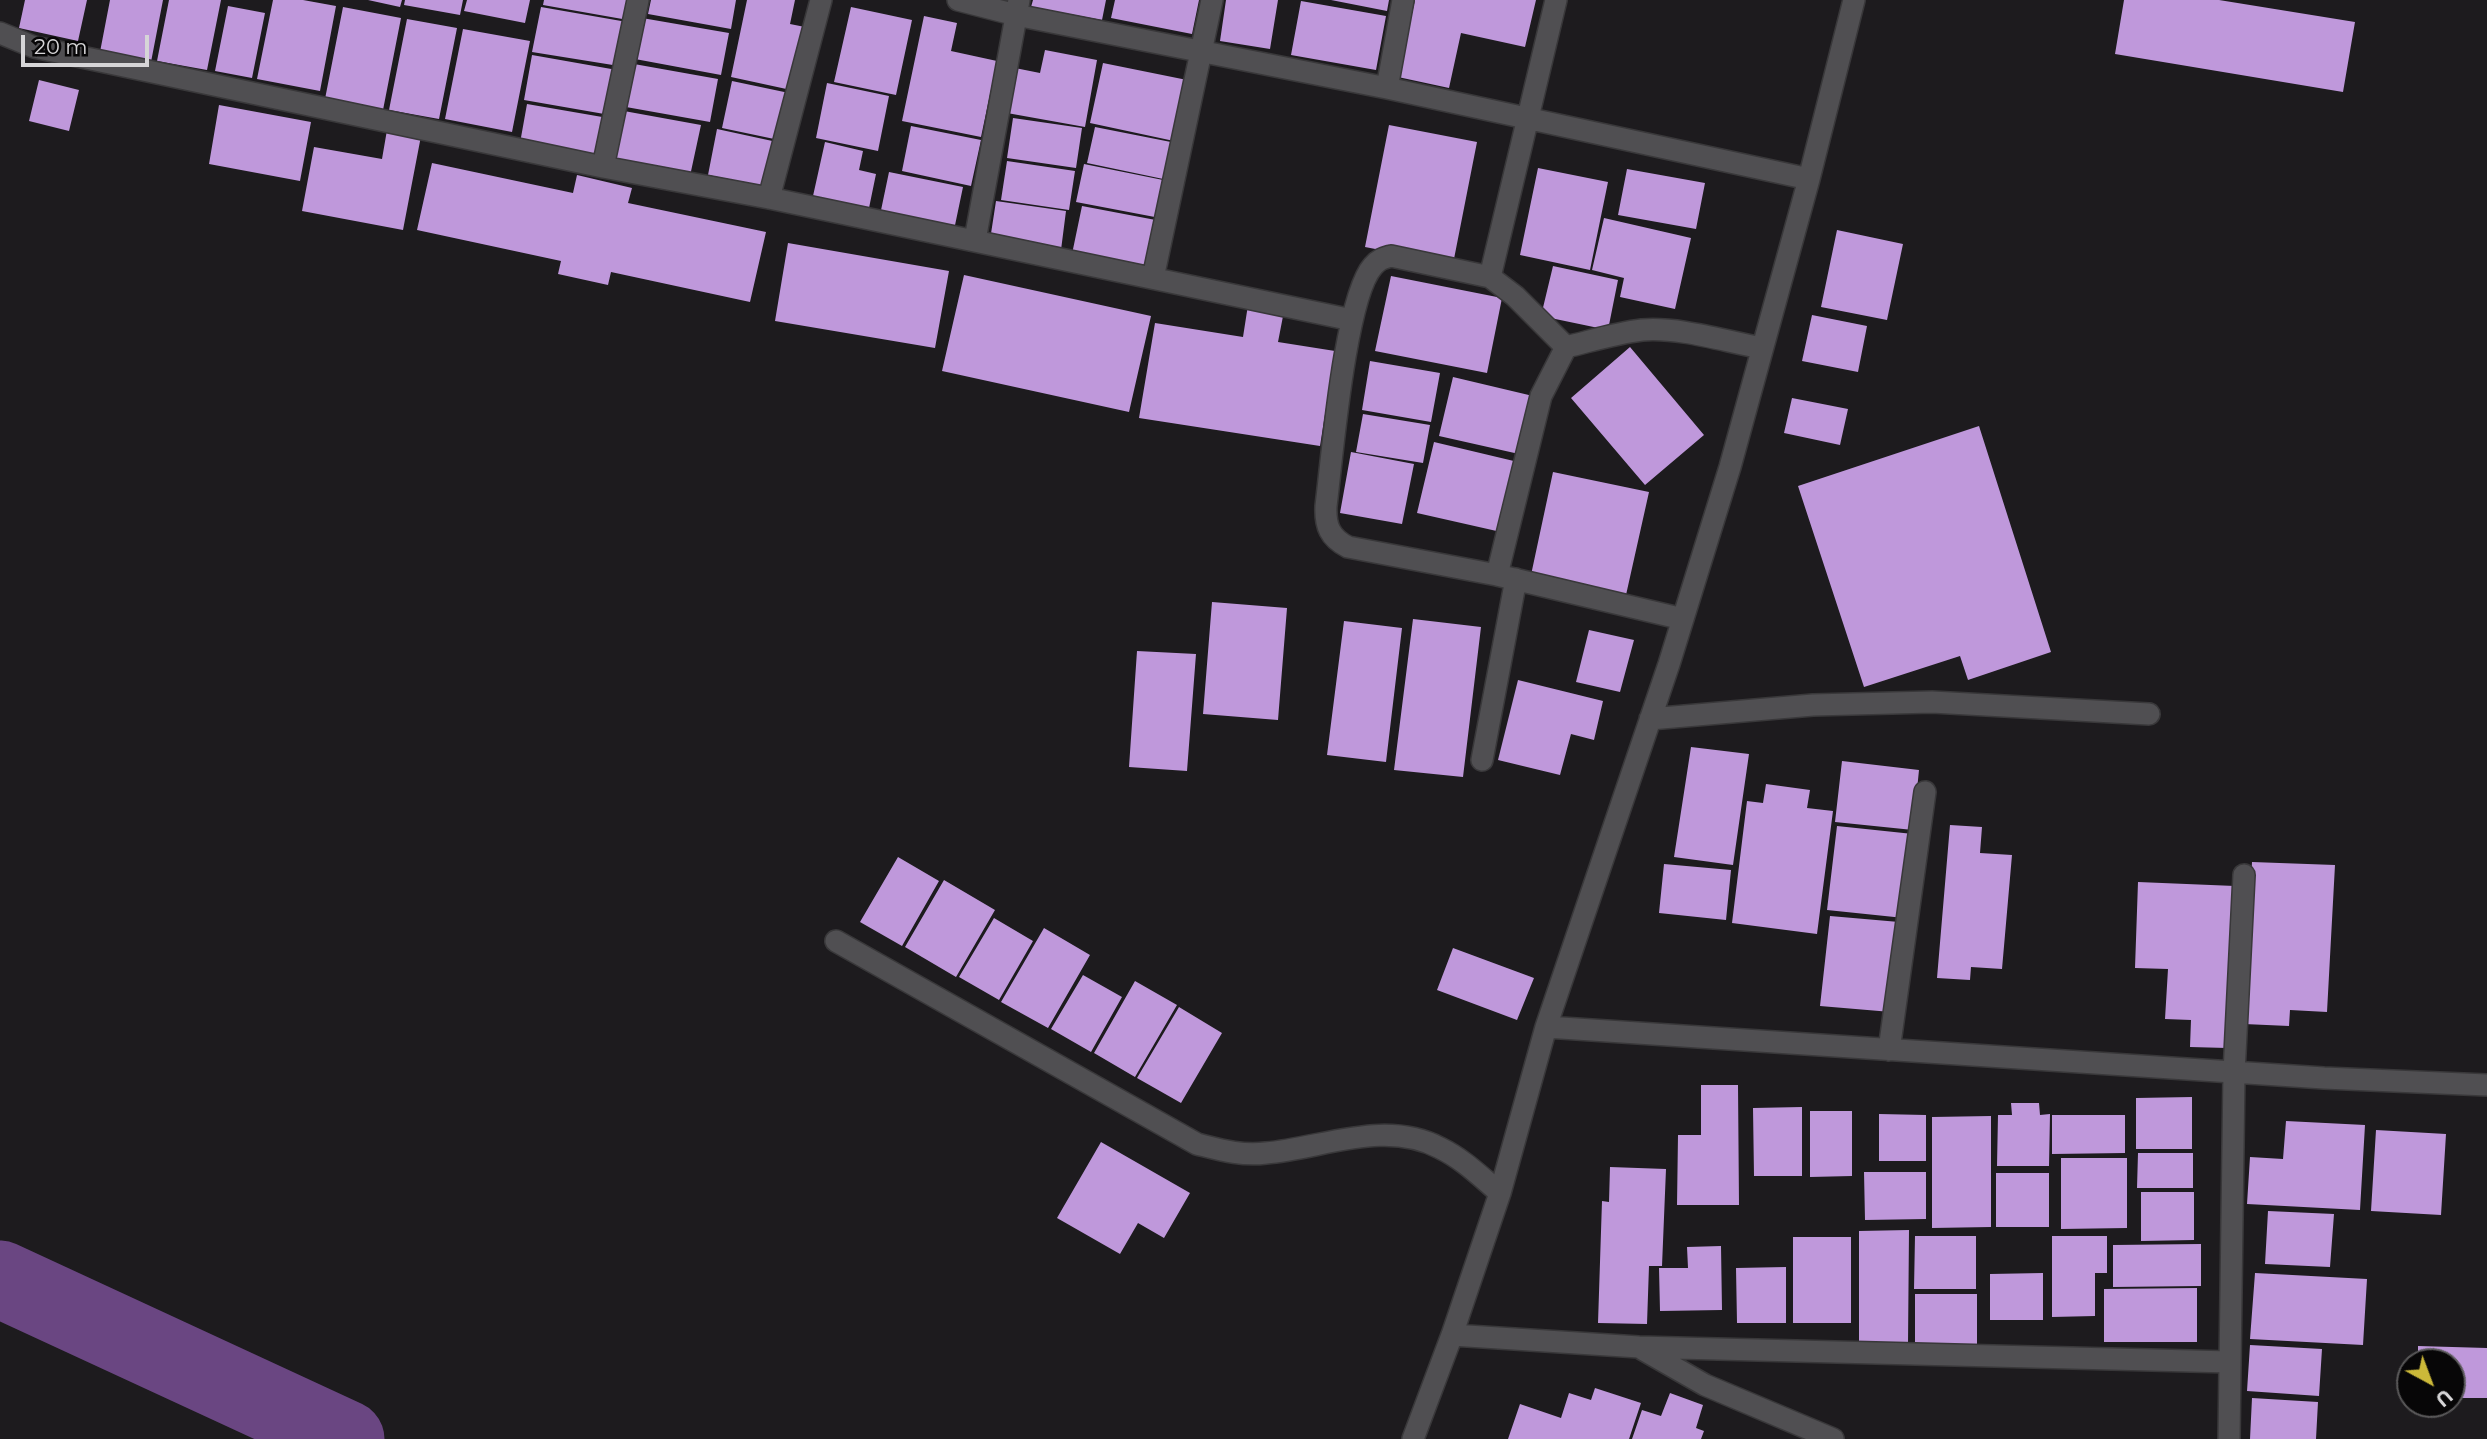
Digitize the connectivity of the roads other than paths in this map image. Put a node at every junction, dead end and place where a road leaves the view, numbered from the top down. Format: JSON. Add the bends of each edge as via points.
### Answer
{"nodes":[{"id":1,"x":638,"y":0,"type":"edge"},
{"id":2,"x":821,"y":0,"type":"edge"},
{"id":3,"x":958,"y":0,"type":"edge"},
{"id":4,"x":1212,"y":0,"type":"edge"},
{"id":5,"x":1402,"y":0,"type":"edge"},
{"id":6,"x":1556,"y":0,"type":"edge"},
{"id":7,"x":1854,"y":0,"type":"edge"},
{"id":8,"x":1017,"y":7,"type":"edge"},
{"id":9,"x":0,"y":33,"type":"edge"},
{"id":10,"x":1201,"y":51,"type":"junction"},
{"id":11,"x":1387,"y":88,"type":"junction"},
{"id":12,"x":1529,"y":118,"type":"junction"},
{"id":13,"x":603,"y":167,"type":"junction"},
{"id":14,"x":1810,"y":179,"type":"junction"},
{"id":15,"x":769,"y":198,"type":"junction"},
{"id":16,"x":975,"y":240,"type":"junction"},
{"id":17,"x":1490,"y":277,"type":"junction"},
{"id":18,"x":1153,"y":278,"type":"junction"},
{"id":19,"x":1352,"y":320,"type":"junction"},
{"id":20,"x":1566,"y":347,"type":"junction"},
{"id":21,"x":1762,"y":348,"type":"junction"},
{"id":22,"x":1507,"y":577,"type":"junction"},
{"id":23,"x":1684,"y":619,"type":"junction"},
{"id":24,"x":2149,"y":714,"type":"dead end"},
{"id":25,"x":1650,"y":719,"type":"junction"},
{"id":26,"x":1482,"y":760,"type":"dead end"},
{"id":27,"x":1925,"y":792,"type":"dead end"},
{"id":28,"x":2244,"y":875,"type":"dead end"},
{"id":29,"x":836,"y":941,"type":"dead end"},
{"id":30,"x":1546,"y":1027,"type":"junction"},
{"id":31,"x":1889,"y":1050,"type":"junction"},
{"id":32,"x":2234,"y":1073,"type":"junction"},
{"id":33,"x":2487,"y":1084,"type":"edge"},
{"id":34,"x":1500,"y":1193,"type":"junction"},
{"id":35,"x":1452,"y":1335,"type":"junction"},
{"id":36,"x":1639,"y":1347,"type":"junction"},
{"id":37,"x":2230,"y":1362,"type":"junction"},
{"id":38,"x":1413,"y":1439,"type":"edge"},
{"id":39,"x":1833,"y":1439,"type":"edge"},
{"id":40,"x":2229,"y":1439,"type":"edge"}],
"edges":[{"from":1,"to":13,"type":"street"},
{"from":2,"to":15,"type":"street"},
{"from":3,"to":8,"type":"street"},
{"from":4,"to":10,"type":"street"},
{"from":5,"to":11,"type":"street"},
{"from":6,"to":12,"type":"street"},
{"from":7,"to":14,"type":"street"},
{"from":8,"to":10,"type":"street"},
{"from":8,"to":16,"type":"street"},
{"from":9,"to":13,"type":"street","via":[[34,47]]},
{"from":10,"to":11,"type":"street"},
{"from":10,"to":18,"type":"street"},
{"from":11,"to":12,"type":"street"},
{"from":12,"to":14,"type":"street"},
{"from":12,"to":17,"type":"street"},
{"from":13,"to":15,"type":"street"},
{"from":14,"to":21,"type":"street"},
{"from":15,"to":16,"type":"street"},
{"from":16,"to":18,"type":"street"},
{"from":17,"to":19,"type":"street","via":[[1403,258],[1382,258],[1364,281]]},
{"from":17,"to":20,"type":"street"},
{"from":18,"to":19,"type":"street"},
{"from":19,"to":22,"type":"street","via":[[1326,506],[1330,533],[1348,547]]},
{"from":20,"to":21,"type":"street","via":[[1643,330]]},
{"from":20,"to":22,"type":"street","via":[[1541,396]]},
{"from":21,"to":23,"type":"street"},
{"from":22,"to":23,"type":"street"},
{"from":22,"to":26,"type":"street"},
{"from":23,"to":25,"type":"street"},
{"from":24,"to":25,"type":"street","via":[[1932,702],[1813,705]]},
{"from":25,"to":30,"type":"street"},
{"from":27,"to":31,"type":"street"},
{"from":28,"to":32,"type":"street"},
{"from":29,"to":34,"type":"street","via":[[1197,1144],[1234,1154],[1265,1153],[1395,1135],[1438,1146]]},
{"from":30,"to":31,"type":"street"},
{"from":30,"to":34,"type":"street"},
{"from":31,"to":32,"type":"street"},
{"from":32,"to":33,"type":"street"},
{"from":32,"to":37,"type":"street"},
{"from":34,"to":35,"type":"street"},
{"from":35,"to":36,"type":"street"},
{"from":35,"to":38,"type":"street"},
{"from":36,"to":37,"type":"street"},
{"from":36,"to":39,"type":"street","via":[[1705,1385]]},
{"from":37,"to":40,"type":"street"}]}
